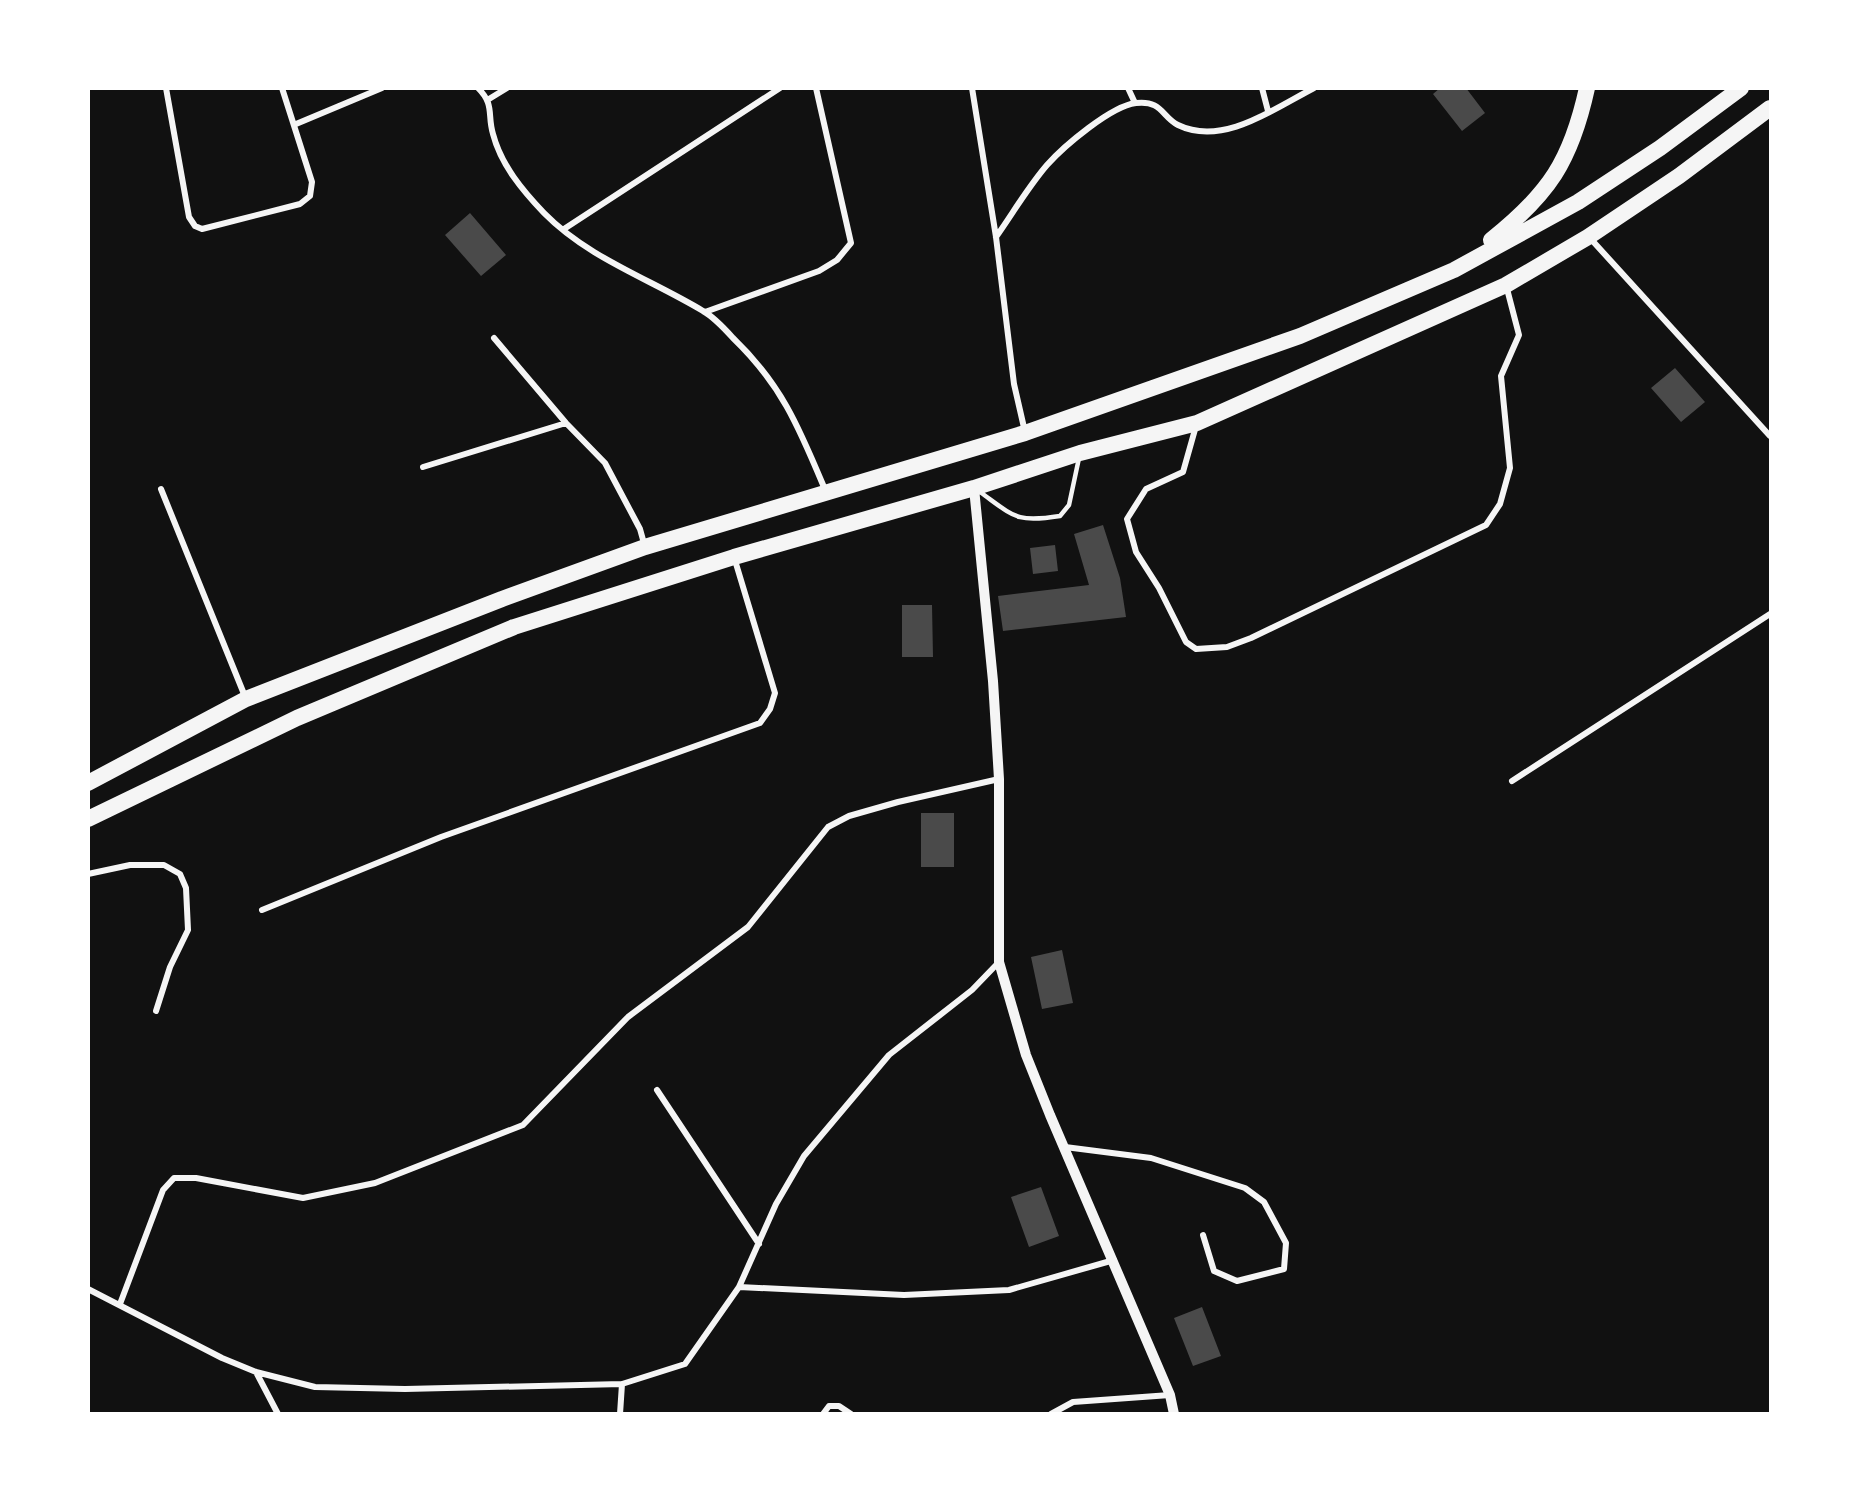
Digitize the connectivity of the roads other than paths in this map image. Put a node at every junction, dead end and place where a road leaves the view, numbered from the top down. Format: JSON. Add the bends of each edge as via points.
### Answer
{"nodes":[{"id":1,"x":166,"y":88,"type":"edge"},
{"id":2,"x":282,"y":88,"type":"edge"},
{"id":3,"x":382,"y":88,"type":"edge"},
{"id":4,"x":478,"y":88,"type":"edge"},
{"id":5,"x":507,"y":88,"type":"edge"},
{"id":6,"x":780,"y":88,"type":"edge"},
{"id":7,"x":816,"y":88,"type":"edge"},
{"id":8,"x":972,"y":88,"type":"edge"},
{"id":9,"x":1128,"y":88,"type":"edge"},
{"id":10,"x":1262,"y":88,"type":"edge"},
{"id":11,"x":1314,"y":88,"type":"edge"},
{"id":12,"x":1587,"y":88,"type":"edge"},
{"id":13,"x":1740,"y":88,"type":"edge"},
{"id":14,"x":489,"y":99,"type":"junction"},
{"id":15,"x":1135,"y":103,"type":"junction"},
{"id":16,"x":1770,"y":108,"type":"edge"},
{"id":17,"x":1268,"y":111,"type":"junction"},
{"id":18,"x":296,"y":124,"type":"junction"},
{"id":19,"x":564,"y":229,"type":"junction"},
{"id":20,"x":996,"y":237,"type":"junction"},
{"id":21,"x":1588,"y":237,"type":"junction"},
{"id":22,"x":1454,"y":270,"type":"junction"},
{"id":23,"x":1506,"y":285,"type":"junction"},
{"id":24,"x":705,"y":312,"type":"junction"},
{"id":25,"x":494,"y":338,"type":"dead end"},
{"id":26,"x":566,"y":423,"type":"junction"},
{"id":27,"x":1197,"y":423,"type":"junction"},
{"id":28,"x":1025,"y":433,"type":"junction"},
{"id":29,"x":1770,"y":436,"type":"edge"},
{"id":30,"x":1080,"y":453,"type":"junction"},
{"id":31,"x":423,"y":467,"type":"dead end"},
{"id":32,"x":974,"y":488,"type":"junction"},
{"id":33,"x":161,"y":489,"type":"dead end"},
{"id":34,"x":826,"y":492,"type":"junction"},
{"id":35,"x":645,"y":547,"type":"junction"},
{"id":36,"x":734,"y":557,"type":"junction"},
{"id":37,"x":1770,"y":614,"type":"edge"},
{"id":38,"x":246,"y":699,"type":"junction"},
{"id":39,"x":999,"y":779,"type":"junction"},
{"id":40,"x":1512,"y":781,"type":"dead end"},
{"id":41,"x":88,"y":783,"type":"edge"},
{"id":42,"x":88,"y":819,"type":"edge"},
{"id":43,"x":88,"y":874,"type":"edge"},
{"id":44,"x":262,"y":910,"type":"dead end"},
{"id":45,"x":999,"y":962,"type":"junction"},
{"id":46,"x":156,"y":1011,"type":"dead end"},
{"id":47,"x":657,"y":1090,"type":"dead end"},
{"id":48,"x":1065,"y":1147,"type":"junction"},
{"id":49,"x":1203,"y":1235,"type":"dead end"},
{"id":50,"x":759,"y":1244,"type":"junction"},
{"id":51,"x":1114,"y":1260,"type":"junction"},
{"id":52,"x":739,"y":1287,"type":"junction"},
{"id":53,"x":88,"y":1289,"type":"edge"},
{"id":54,"x":120,"y":1304,"type":"junction"},
{"id":55,"x":255,"y":1372,"type":"junction"},
{"id":56,"x":622,"y":1384,"type":"junction"},
{"id":57,"x":1170,"y":1395,"type":"junction"},
{"id":58,"x":278,"y":1413,"type":"edge"},
{"id":59,"x":620,"y":1413,"type":"edge"},
{"id":60,"x":823,"y":1413,"type":"edge"},
{"id":61,"x":850,"y":1413,"type":"edge"},
{"id":62,"x":1051,"y":1413,"type":"edge"},
{"id":63,"x":1174,"y":1413,"type":"edge"}],
"edges":[{"from":1,"to":18,"type":"street","via":[[189,217],[202,229],[300,204],[310,196],[312,182]]},
{"from":2,"to":18,"type":"street"},
{"from":3,"to":18,"type":"street"},
{"from":4,"to":14,"type":"street"},
{"from":5,"to":14,"type":"street"},
{"from":6,"to":19,"type":"street"},
{"from":7,"to":24,"type":"street","via":[[851,243],[837,260],[819,271]]},
{"from":8,"to":20,"type":"street"},
{"from":9,"to":15,"type":"street"},
{"from":10,"to":17,"type":"street"},
{"from":11,"to":17,"type":"street"},
{"from":12,"to":22,"type":"highway","via":[[1573,142],[1542,195]]},
{"from":13,"to":22,"type":"highway","via":[[1660,148],[1578,202]]},
{"from":14,"to":19,"type":"street","via":[[493,134],[516,183]]},
{"from":15,"to":17,"type":"street","via":[[1151,103],[1176,124],[1199,133],[1228,130]]},
{"from":15,"to":20,"type":"street","via":[[1101,119],[1047,165]]},
{"from":16,"to":21,"type":"highway"},
{"from":19,"to":24,"type":"street","via":[[608,260]]},
{"from":20,"to":28,"type":"street","via":[[1014,384]]},
{"from":21,"to":23,"type":"highway"},
{"from":21,"to":29,"type":"street"},
{"from":22,"to":28,"type":"highway","via":[[1300,336]]},
{"from":23,"to":27,"type":"highway"},
{"from":23,"to":27,"type":"street","via":[[1519,335],[1501,376],[1510,468],[1500,504],[1486,525],[1251,638],[1227,647],[1196,649],[1186,642],[1136,552],[1128,519],[1146,489],[1183,472]]},
{"from":24,"to":34,"type":"street","via":[[754,358],[777,387],[800,428]]},
{"from":25,"to":26,"type":"street"},
{"from":26,"to":31,"type":"street"},
{"from":26,"to":35,"type":"street","via":[[605,463],[640,529]]},
{"from":27,"to":30,"type":"highway"},
{"from":28,"to":34,"type":"highway"},
{"from":30,"to":32,"type":"highway"},
{"from":30,"to":32,"type":"lane","via":[[1069,505],[1060,516],[1032,520],[1013,516]]},
{"from":32,"to":36,"type":"highway"},
{"from":32,"to":39,"type":"street"},
{"from":33,"to":38,"type":"street"},
{"from":34,"to":35,"type":"highway"},
{"from":35,"to":38,"type":"highway"},
{"from":36,"to":42,"type":"highway","via":[[514,627],[297,718]]},
{"from":36,"to":44,"type":"street","via":[[775,693],[760,723],[441,837]]},
{"from":37,"to":40,"type":"street"},
{"from":38,"to":41,"type":"highway"},
{"from":39,"to":45,"type":"street"},
{"from":39,"to":54,"type":"street","via":[[888,805],[849,816],[828,827],[748,927],[628,1017],[523,1125],[375,1183],[303,1198],[196,1178],[174,1178],[164,1190]]},
{"from":43,"to":46,"type":"street","via":[[129,865],[164,865],[180,874],[186,888],[188,930],[170,967]]},
{"from":45,"to":48,"type":"street","via":[[1026,1055]]},
{"from":45,"to":50,"type":"street","via":[[972,990],[889,1055],[804,1156],[776,1204]]},
{"from":47,"to":50,"type":"street"},
{"from":48,"to":49,"type":"street","via":[[1151,1158],[1245,1188],[1264,1202],[1286,1243],[1284,1269],[1237,1281],[1214,1271]]},
{"from":48,"to":51,"type":"street"},
{"from":50,"to":52,"type":"street"},
{"from":51,"to":52,"type":"street","via":[[1009,1290],[904,1294]]},
{"from":51,"to":57,"type":"street"},
{"from":52,"to":56,"type":"street","via":[[685,1364]]},
{"from":53,"to":54,"type":"street"},
{"from":54,"to":55,"type":"street"},
{"from":55,"to":56,"type":"street","via":[[315,1387]]},
{"from":55,"to":58,"type":"street"},
{"from":56,"to":59,"type":"street"},
{"from":57,"to":62,"type":"street","via":[[1073,1402]]},
{"from":57,"to":63,"type":"street"},
{"from":60,"to":61,"type":"street","via":[[825,1407],[834,1406]]}]}
